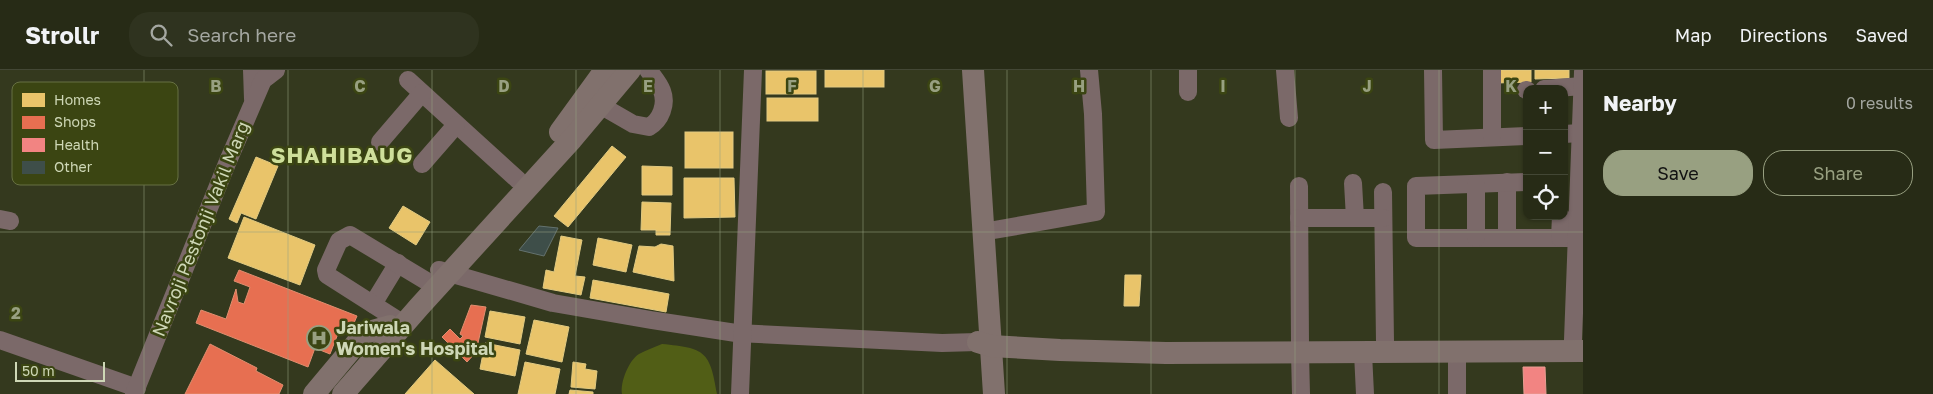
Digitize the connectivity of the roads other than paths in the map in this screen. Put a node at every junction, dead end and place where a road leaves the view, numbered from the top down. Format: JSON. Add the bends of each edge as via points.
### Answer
{"nodes":[{"id":1,"x":252,"y":70,"type":"edge"},
{"id":2,"x":276,"y":70,"type":"edge"},
{"id":3,"x":605,"y":70,"type":"edge"},
{"id":4,"x":630,"y":70,"type":"edge"},
{"id":5,"x":648,"y":70,"type":"edge"},
{"id":6,"x":753,"y":70,"type":"edge"},
{"id":7,"x":973,"y":70,"type":"edge"},
{"id":8,"x":985,"y":70,"type":"edge"},
{"id":9,"x":1089,"y":70,"type":"edge"},
{"id":10,"x":1188,"y":70,"type":"edge"},
{"id":11,"x":1285,"y":70,"type":"edge"},
{"id":12,"x":1433,"y":70,"type":"edge"},
{"id":13,"x":1492,"y":70,"type":"edge"},
{"id":14,"x":1582,"y":79,"type":"edge"},
{"id":15,"x":408,"y":80,"type":"dead end"},
{"id":16,"x":1559,"y":85,"type":"edge"},
{"id":17,"x":1188,"y":92,"type":"dead end"},
{"id":18,"x":422,"y":93,"type":"junction"},
{"id":19,"x":253,"y":104,"type":"junction"},
{"id":20,"x":600,"y":105,"type":"junction"},
{"id":21,"x":1289,"y":118,"type":"dead end"},
{"id":22,"x":456,"y":125,"type":"junction"},
{"id":23,"x":1572,"y":134,"type":"edge"},
{"id":24,"x":1523,"y":136,"type":"edge"},
{"id":25,"x":1492,"y":137,"type":"junction"},
{"id":26,"x":380,"y":142,"type":"dead end"},
{"id":27,"x":422,"y":164,"type":"dead end"},
{"id":28,"x":518,"y":180,"type":"junction"},
{"id":29,"x":1571,"y":180,"type":"edge"},
{"id":30,"x":1353,"y":182,"type":"dead end"},
{"id":31,"x":1507,"y":182,"type":"junction"},
{"id":32,"x":1523,"y":182,"type":"edge"},
{"id":33,"x":1476,"y":184,"type":"junction"},
{"id":34,"x":1299,"y":186,"type":"dead end"},
{"id":35,"x":1383,"y":192,"type":"dead end"},
{"id":36,"x":1299,"y":218,"type":"junction"},
{"id":37,"x":1355,"y":218,"type":"junction"},
{"id":38,"x":1384,"y":218,"type":"junction"},
{"id":39,"x":1562,"y":220,"type":"edge"},
{"id":40,"x":994,"y":230,"type":"junction"},
{"id":41,"x":1476,"y":238,"type":"junction"},
{"id":42,"x":1507,"y":238,"type":"junction"},
{"id":43,"x":1574,"y":242,"type":"edge"},
{"id":44,"x":398,"y":263,"type":"junction"},
{"id":45,"x":439,"y":275,"type":"junction"},
{"id":46,"x":373,"y":304,"type":"junction"},
{"id":47,"x":393,"y":322,"type":"junction"},
{"id":48,"x":742,"y":333,"type":"junction"},
{"id":49,"x":0,"y":340,"type":"edge"},
{"id":50,"x":993,"y":342,"type":"junction"},
{"id":51,"x":1385,"y":342,"type":"junction"},
{"id":52,"x":1578,"y":345,"type":"edge"},
{"id":53,"x":1300,"y":348,"type":"junction"},
{"id":54,"x":1457,"y":351,"type":"junction"},
{"id":55,"x":1363,"y":353,"type":"junction"},
{"id":56,"x":135,"y":391,"type":"edge"},
{"id":57,"x":314,"y":394,"type":"edge"},
{"id":58,"x":331,"y":394,"type":"edge"},
{"id":59,"x":343,"y":394,"type":"edge"},
{"id":60,"x":740,"y":394,"type":"edge"},
{"id":61,"x":994,"y":394,"type":"edge"},
{"id":62,"x":1004,"y":394,"type":"edge"},
{"id":63,"x":1301,"y":394,"type":"edge"},
{"id":64,"x":1365,"y":394,"type":"edge"},
{"id":65,"x":1457,"y":394,"type":"edge"}],
"edges":[{"from":1,"to":19,"type":"street"},
{"from":2,"to":19,"type":"street","name":"Navroji Pestonji Vakil Marg","via":[[263,80]]},
{"from":3,"to":28,"type":"main road","via":[[562,130]]},
{"from":4,"to":20,"type":"main road"},
{"from":5,"to":20,"type":"street","via":[[662,91],[664,101],[655,124],[649,127],[633,124]]},
{"from":6,"to":48,"type":"street"},
{"from":7,"to":50,"type":"main road"},
{"from":8,"to":40,"type":"main road"},
{"from":9,"to":40,"type":"street","via":[[1096,212]]},
{"from":10,"to":17,"type":"street"},
{"from":11,"to":21,"type":"street"},
{"from":12,"to":25,"type":"street","via":[[1434,140]]},
{"from":13,"to":25,"type":"street"},
{"from":14,"to":16,"type":"street"},
{"from":14,"to":23,"type":"street"},
{"from":15,"to":18,"type":"street"},
{"from":18,"to":22,"type":"street"},
{"from":18,"to":26,"type":"street"},
{"from":19,"to":56,"type":"street","name":"Navroji Pestonji Vakil Marg"},
{"from":20,"to":45,"type":"main road","via":[[572,139]]},
{"from":22,"to":27,"type":"street"},
{"from":22,"to":28,"type":"street"},
{"from":23,"to":29,"type":"street"},
{"from":24,"to":25,"type":"street"},
{"from":28,"to":45,"type":"main road"},
{"from":29,"to":43,"type":"street"},
{"from":30,"to":37,"type":"street"},
{"from":31,"to":32,"type":"street"},
{"from":31,"to":33,"type":"street"},
{"from":31,"to":42,"type":"street"},
{"from":33,"to":41,"type":"street"},
{"from":33,"to":41,"type":"street","via":[[1416,186],[1416,238]]},
{"from":34,"to":36,"type":"street"},
{"from":35,"to":38,"type":"street"},
{"from":36,"to":37,"type":"street"},
{"from":36,"to":53,"type":"street"},
{"from":37,"to":38,"type":"street"},
{"from":38,"to":51,"type":"street"},
{"from":39,"to":43,"type":"street"},
{"from":40,"to":50,"type":"main road"},
{"from":41,"to":42,"type":"street"},
{"from":42,"to":43,"type":"street"},
{"from":43,"to":52,"type":"street"},
{"from":44,"to":45,"type":"street"},
{"from":44,"to":46,"type":"street"},
{"from":44,"to":46,"type":"street","via":[[350,235],[339,241],[326,275]]},
{"from":45,"to":47,"type":"main road"},
{"from":45,"to":48,"type":"street","via":[[554,303]]},
{"from":45,"to":59,"type":"main road"},
{"from":46,"to":47,"type":"street"},
{"from":47,"to":57,"type":"main road","via":[[365,332]]},
{"from":47,"to":58,"type":"main road"},
{"from":48,"to":50,"type":"street","via":[[942,343]]},
{"from":48,"to":60,"type":"street"},
{"from":49,"to":56,"type":"street"},
{"from":50,"to":53,"type":"main road"},
{"from":50,"to":61,"type":"main road"},
{"from":50,"to":62,"type":"main road"},
{"from":51,"to":52,"type":"main road"},
{"from":51,"to":53,"type":"main road"},
{"from":52,"to":54,"type":"main road"},
{"from":53,"to":55,"type":"main road"},
{"from":53,"to":63,"type":"street"},
{"from":54,"to":55,"type":"main road"},
{"from":54,"to":65,"type":"street"},
{"from":55,"to":64,"type":"street"}]}
